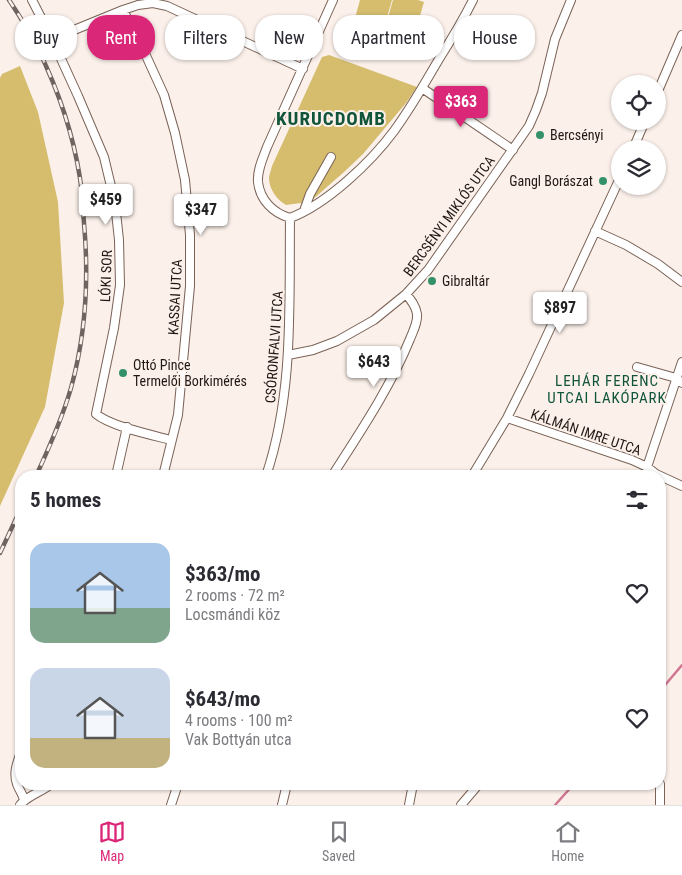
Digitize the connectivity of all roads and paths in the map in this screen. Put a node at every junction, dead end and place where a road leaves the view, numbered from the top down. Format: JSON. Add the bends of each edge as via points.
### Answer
{"nodes":[{"id":1,"x":32,"y":0,"type":"edge"},
{"id":2,"x":333,"y":0,"type":"edge"},
{"id":3,"x":473,"y":0,"type":"edge"},
{"id":4,"x":571,"y":0,"type":"edge"},
{"id":5,"x":123,"y":10,"type":"junction"},
{"id":6,"x":40,"y":15,"type":"edge"},
{"id":7,"x":77,"y":29,"type":"edge"},
{"id":8,"x":682,"y":35,"type":"edge"},
{"id":9,"x":62,"y":60,"type":"edge"},
{"id":10,"x":303,"y":69,"type":"junction"},
{"id":11,"x":665,"y":75,"type":"edge"},
{"id":12,"x":422,"y":88,"type":"junction"},
{"id":13,"x":513,"y":150,"type":"junction"},
{"id":14,"x":332,"y":157,"type":"dead end"},
{"id":15,"x":612,"y":195,"type":"edge"},
{"id":16,"x":304,"y":211,"type":"junction"},
{"id":17,"x":290,"y":218,"type":"junction"},
{"id":18,"x":595,"y":231,"type":"junction"},
{"id":19,"x":682,"y":282,"type":"edge"},
{"id":20,"x":406,"y":294,"type":"junction"},
{"id":21,"x":288,"y":355,"type":"junction"},
{"id":22,"x":682,"y":362,"type":"edge"},
{"id":23,"x":637,"y":367,"type":"dead end"},
{"id":24,"x":679,"y":380,"type":"edge"},
{"id":25,"x":507,"y":418,"type":"junction"},
{"id":26,"x":127,"y":428,"type":"junction"},
{"id":27,"x":171,"y":440,"type":"junction"},
{"id":28,"x":647,"y":467,"type":"junction"},
{"id":29,"x":117,"y":470,"type":"edge"},
{"id":30,"x":164,"y":470,"type":"edge"},
{"id":31,"x":268,"y":470,"type":"edge"},
{"id":32,"x":336,"y":470,"type":"edge"},
{"id":33,"x":476,"y":470,"type":"edge"},
{"id":34,"x":646,"y":470,"type":"edge"},
{"id":35,"x":651,"y":470,"type":"edge"},
{"id":36,"x":666,"y":479,"type":"edge"},
{"id":37,"x":682,"y":486,"type":"edge"},
{"id":38,"x":20,"y":790,"type":"edge"},
{"id":39,"x":43,"y":790,"type":"edge"},
{"id":40,"x":176,"y":790,"type":"edge"},
{"id":41,"x":286,"y":790,"type":"edge"},
{"id":42,"x":412,"y":790,"type":"edge"},
{"id":43,"x":475,"y":790,"type":"edge"},
{"id":44,"x":660,"y":790,"type":"edge"},
{"id":45,"x":22,"y":802,"type":"edge"},
{"id":46,"x":171,"y":805,"type":"edge"},
{"id":47,"x":282,"y":805,"type":"edge"},
{"id":48,"x":409,"y":805,"type":"edge"},
{"id":49,"x":461,"y":805,"type":"edge"},
{"id":50,"x":660,"y":805,"type":"edge"}],
"edges":[{"from":1,"to":6,"type":"street","name":"LÓKI SOR"},
{"from":2,"to":10,"type":"street"},
{"from":3,"to":12,"type":"street"},
{"from":4,"to":13,"type":"street","name":"BERCSÉNYI MIKLÓS UTCA","via":[[555,39],[536,110]]},
{"from":5,"to":7,"type":"street"},
{"from":5,"to":10,"type":"street","via":[[153,3],[167,6]]},
{"from":5,"to":27,"type":"street","name":"KASSAI UTCA","via":[[164,95],[185,180],[190,279],[178,415]]},
{"from":8,"to":11,"type":"street"},
{"from":9,"to":26,"type":"street","name":"LÓKI SOR","via":[[104,156],[120,240],[120,285],[96,414]]},
{"from":10,"to":17,"type":"street","via":[[267,147],[258,182],[268,206]]},
{"from":12,"to":13,"type":"street"},
{"from":12,"to":16,"type":"street","via":[[381,147],[338,188]]},
{"from":13,"to":20,"type":"street","name":"BERCSÉNYI MIKLÓS UTCA","via":[[428,270]]},
{"from":14,"to":16,"type":"street"},
{"from":15,"to":18,"type":"street"},
{"from":16,"to":17,"type":"street"},
{"from":17,"to":21,"type":"street","name":"CSÓRONFALVI UTCA"},
{"from":18,"to":19,"type":"street","via":[[626,245]]},
{"from":18,"to":25,"type":"street"},
{"from":20,"to":21,"type":"street","name":"BERCSÉNYI MIKLÓS UTCA","via":[[374,320],[337,341]]},
{"from":20,"to":32,"type":"street","via":[[417,313],[402,360]]},
{"from":21,"to":31,"type":"street","name":"CSÓRONFALVI UTCA","via":[[286,386]]},
{"from":22,"to":24,"type":"street"},
{"from":23,"to":24,"type":"street"},
{"from":24,"to":28,"type":"street"},
{"from":25,"to":28,"type":"street","name":"KÁLMÁN IMRE UTCA"},
{"from":25,"to":33,"type":"street"},
{"from":26,"to":27,"type":"street"},
{"from":26,"to":29,"type":"street"},
{"from":27,"to":30,"type":"street","name":"KASSAI UTCA"},
{"from":28,"to":34,"type":"street"},
{"from":28,"to":35,"type":"street","name":"KÁLMÁN IMRE UTCA"},
{"from":36,"to":37,"type":"street","name":"KÁLMÁN IMRE UTCA"},
{"from":38,"to":45,"type":"street"},
{"from":39,"to":45,"type":"street"},
{"from":40,"to":46,"type":"street"},
{"from":41,"to":47,"type":"street"},
{"from":42,"to":48,"type":"street"},
{"from":43,"to":49,"type":"street"},
{"from":44,"to":50,"type":"street"}]}
